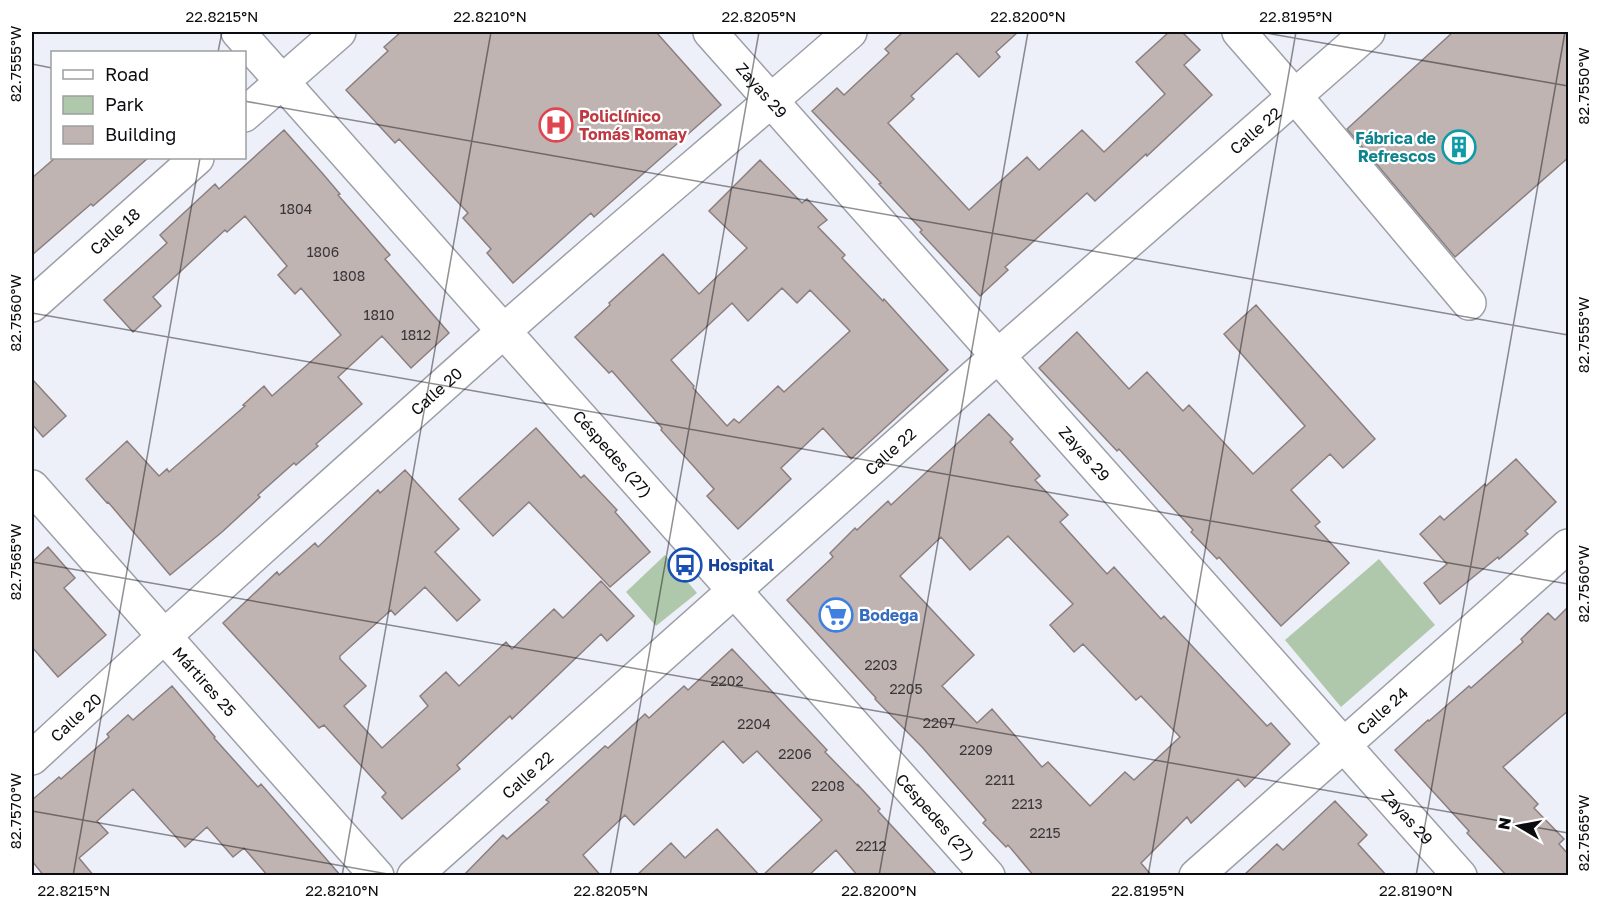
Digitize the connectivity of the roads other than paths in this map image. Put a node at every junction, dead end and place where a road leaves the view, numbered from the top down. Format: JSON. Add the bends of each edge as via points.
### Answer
{"nodes":[{"id":1,"x":238,"y":32,"type":"edge"},
{"id":2,"x":339,"y":32,"type":"edge"},
{"id":3,"x":710,"y":32,"type":"edge"},
{"id":4,"x":850,"y":32,"type":"edge"},
{"id":5,"x":1239,"y":32,"type":"edge"},
{"id":6,"x":1368,"y":32,"type":"edge"},
{"id":7,"x":283,"y":81,"type":"junction"},
{"id":8,"x":1295,"y":96,"type":"junction"},
{"id":9,"x":771,"y":101,"type":"junction"},
{"id":10,"x":246,"y":113,"type":"edge"},
{"id":11,"x":196,"y":159,"type":"edge"},
{"id":12,"x":1469,"y":303,"type":"dead end"},
{"id":13,"x":32,"y":305,"type":"edge"},
{"id":14,"x":504,"y":331,"type":"junction"},
{"id":15,"x":999,"y":356,"type":"junction"},
{"id":16,"x":32,"y":487,"type":"edge"},
{"id":17,"x":1569,"y":546,"type":"edge"},
{"id":18,"x":734,"y":590,"type":"junction"},
{"id":19,"x":163,"y":636,"type":"junction"},
{"id":20,"x":1344,"y":744,"type":"junction"},
{"id":21,"x":32,"y":759,"type":"edge"},
{"id":22,"x":376,"y":876,"type":"edge"},
{"id":23,"x":414,"y":876,"type":"edge"},
{"id":24,"x":987,"y":876,"type":"edge"},
{"id":25,"x":1196,"y":876,"type":"edge"},
{"id":26,"x":1460,"y":876,"type":"edge"}],
"edges":[{"from":1,"to":7,"type":"street","name":"Céspedes (27)"},
{"from":2,"to":7,"type":"street"},
{"from":3,"to":9,"type":"street","name":"Zayas 29"},
{"from":4,"to":9,"type":"street","name":"Calle 20"},
{"from":5,"to":8,"type":"street"},
{"from":6,"to":8,"type":"street","name":"Calle 22"},
{"from":7,"to":10,"type":"street"},
{"from":7,"to":14,"type":"street","name":"Céspedes (27)"},
{"from":8,"to":12,"type":"street"},
{"from":8,"to":15,"type":"street","name":"Calle 22"},
{"from":9,"to":14,"type":"street","name":"Calle 20"},
{"from":9,"to":15,"type":"street","name":"Zayas 29"},
{"from":11,"to":13,"type":"street","name":"Calle 18"},
{"from":14,"to":18,"type":"street","name":"Céspedes (27)"},
{"from":14,"to":19,"type":"street","name":"Calle 20"},
{"from":15,"to":18,"type":"street","name":"Calle 22"},
{"from":15,"to":20,"type":"street","name":"Zayas 29"},
{"from":16,"to":19,"type":"street","name":"Mártires 25"},
{"from":17,"to":20,"type":"street","name":"Calle 24"},
{"from":18,"to":23,"type":"street","name":"Calle 22"},
{"from":18,"to":24,"type":"street","name":"Céspedes (27)"},
{"from":19,"to":21,"type":"street","name":"Calle 20"},
{"from":19,"to":22,"type":"street","name":"Mártires 25"},
{"from":20,"to":25,"type":"street","name":"Calle 24"},
{"from":20,"to":26,"type":"street","name":"Zayas 29"}]}
